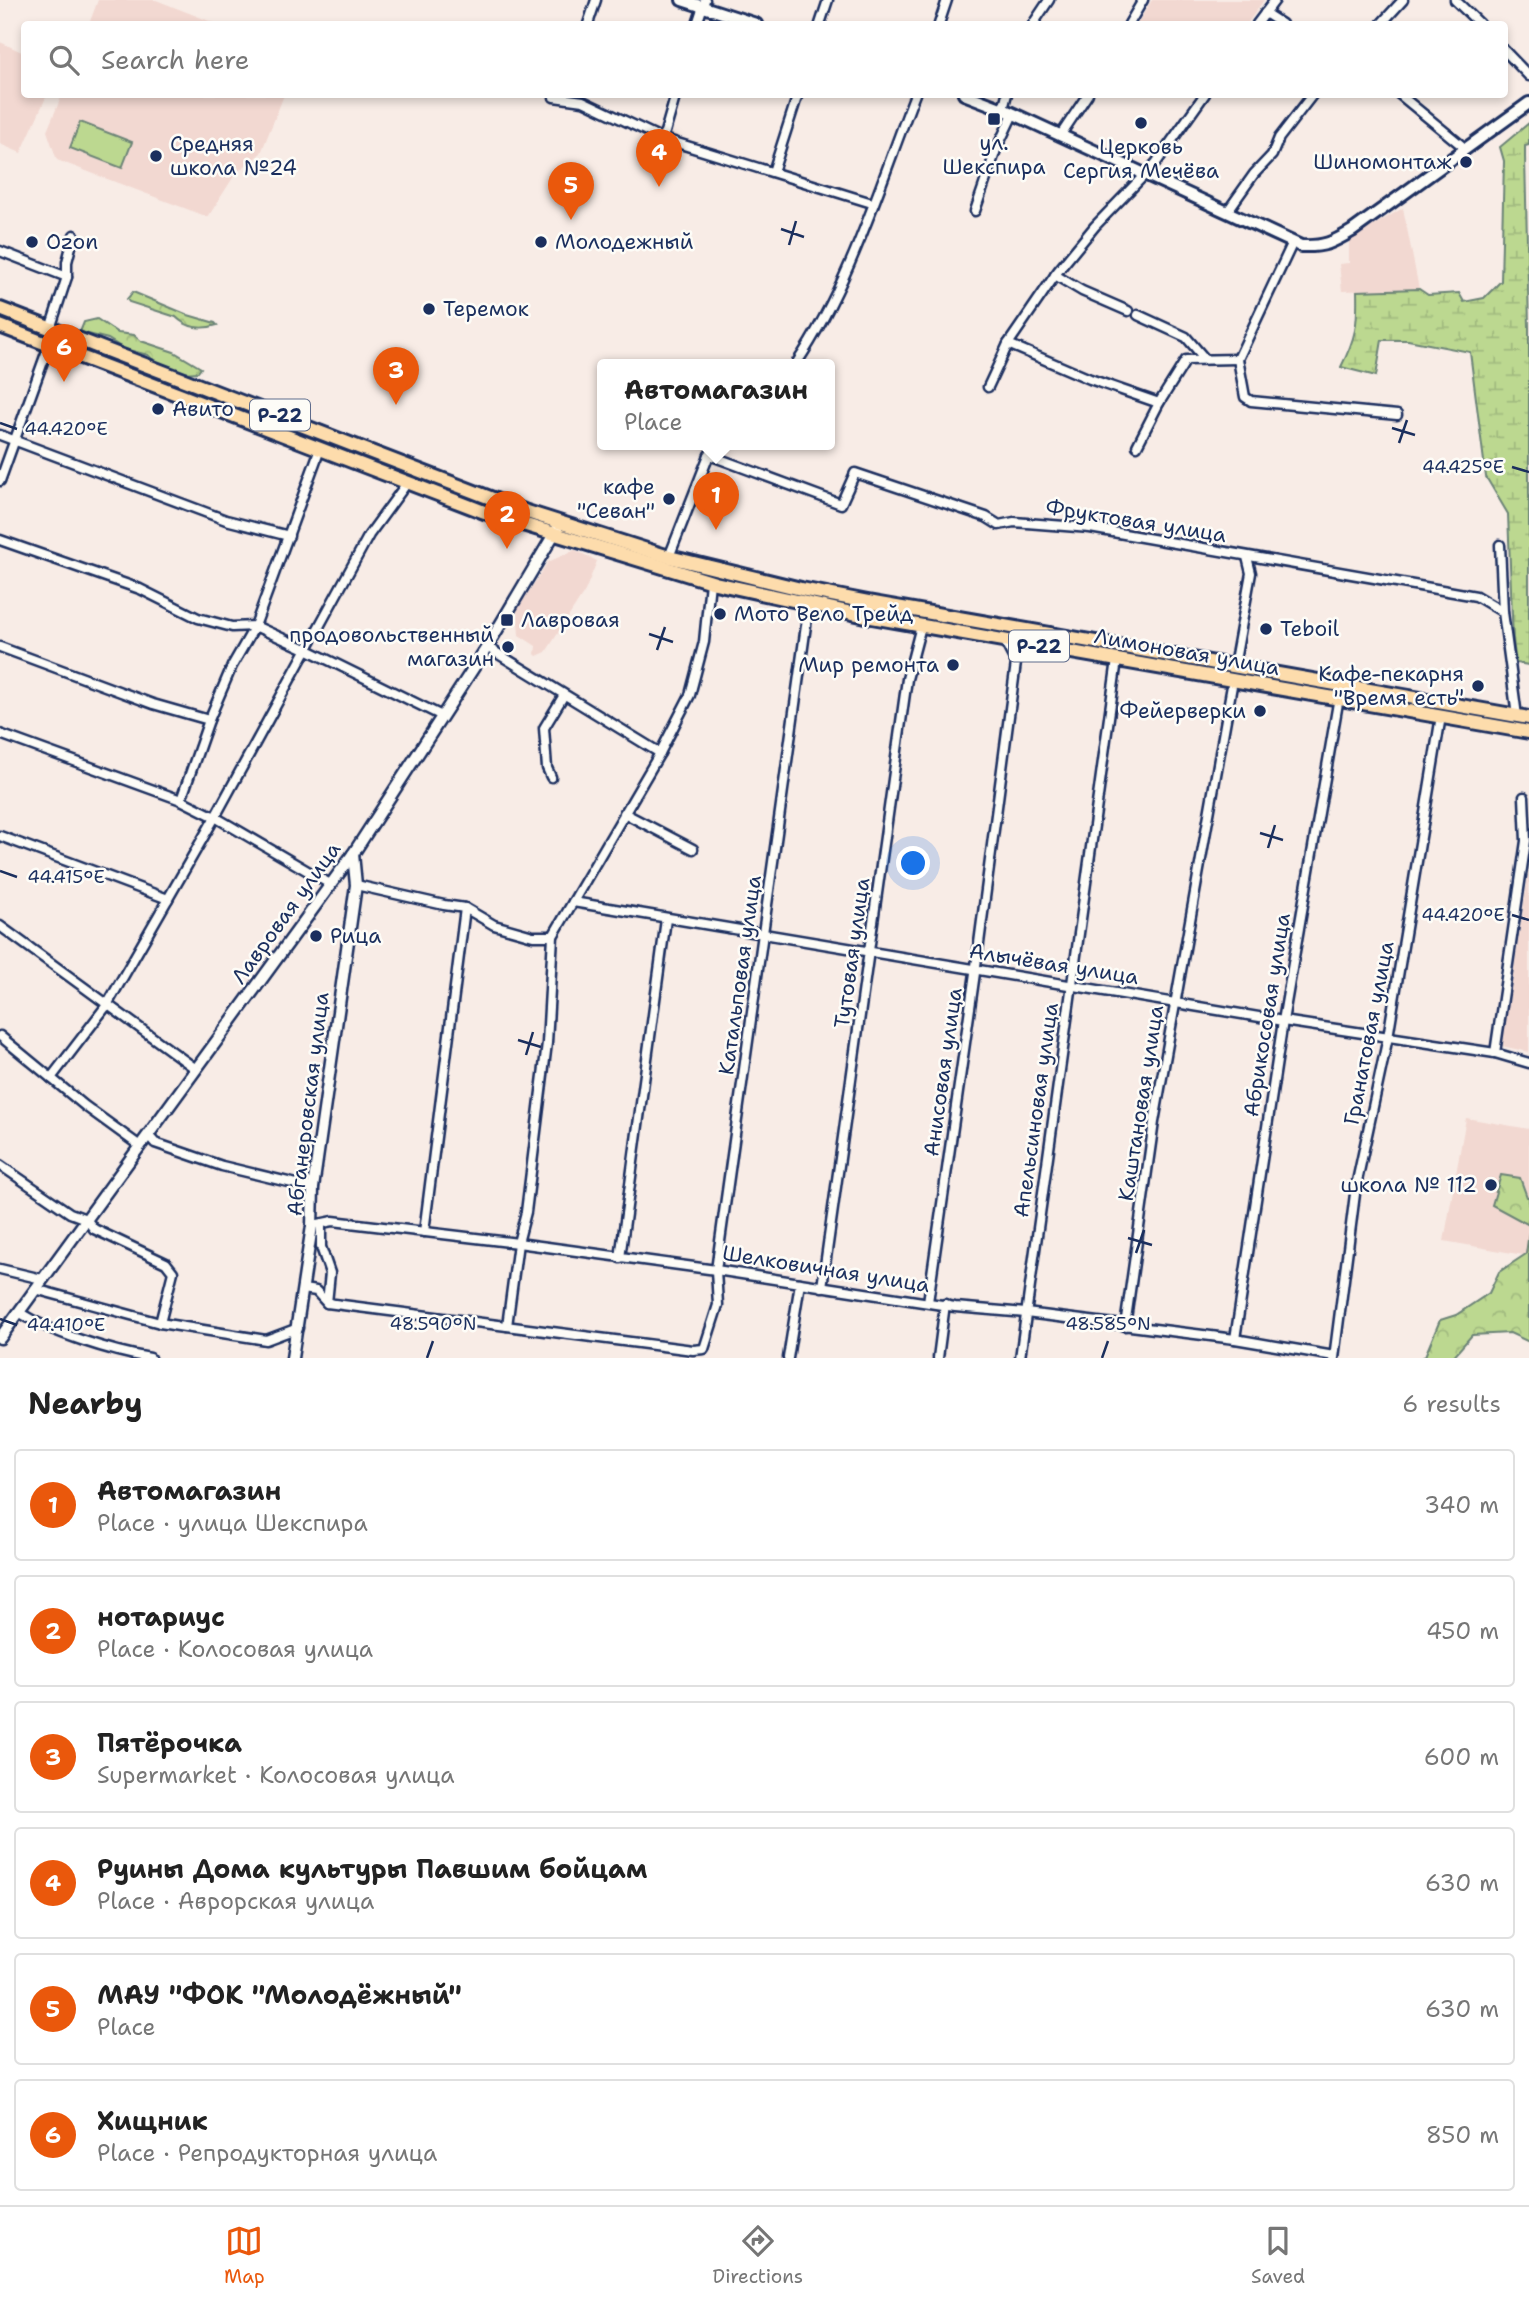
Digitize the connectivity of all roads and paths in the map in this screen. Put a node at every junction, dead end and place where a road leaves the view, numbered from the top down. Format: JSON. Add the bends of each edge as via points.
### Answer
{"nodes":[{"id":1,"x":596,"y":0,"type":"edge"},
{"id":2,"x":682,"y":0,"type":"edge"},
{"id":3,"x":828,"y":0,"type":"edge"},
{"id":4,"x":947,"y":0,"type":"edge"},
{"id":5,"x":1049,"y":0,"type":"edge"},
{"id":6,"x":1143,"y":0,"type":"edge"},
{"id":7,"x":1275,"y":0,"type":"edge"},
{"id":8,"x":1404,"y":0,"type":"edge"},
{"id":9,"x":1455,"y":0,"type":"edge"},
{"id":10,"x":704,"y":3,"type":"edge"},
{"id":11,"x":1265,"y":13,"type":"junction"},
{"id":12,"x":589,"y":21,"type":"edge"},
{"id":13,"x":698,"y":21,"type":"edge"},
{"id":14,"x":749,"y":21,"type":"edge"},
{"id":15,"x":821,"y":21,"type":"edge"},
{"id":16,"x":940,"y":21,"type":"edge"},
{"id":17,"x":1035,"y":21,"type":"edge"},
{"id":18,"x":1131,"y":21,"type":"edge"},
{"id":19,"x":1259,"y":21,"type":"edge"},
{"id":20,"x":1277,"y":21,"type":"edge"},
{"id":21,"x":1384,"y":21,"type":"edge"},
{"id":22,"x":1477,"y":21,"type":"edge"},
{"id":23,"x":1508,"y":54,"type":"edge"},
{"id":24,"x":1529,"y":76,"type":"edge"},
{"id":25,"x":566,"y":98,"type":"edge"},
{"id":26,"x":675,"y":98,"type":"edge"},
{"id":27,"x":797,"y":98,"type":"edge"},
{"id":28,"x":913,"y":98,"type":"edge"},
{"id":29,"x":974,"y":98,"type":"edge"},
{"id":30,"x":1007,"y":98,"type":"edge"},
{"id":31,"x":1085,"y":98,"type":"edge"},
{"id":32,"x":1202,"y":98,"type":"edge"},
{"id":33,"x":1310,"y":98,"type":"edge"},
{"id":34,"x":1404,"y":98,"type":"edge"},
{"id":35,"x":1529,"y":103,"type":"edge"},
{"id":36,"x":1008,"y":112,"type":"junction"},
{"id":37,"x":1060,"y":136,"type":"junction"},
{"id":38,"x":661,"y":138,"type":"junction"},
{"id":39,"x":1466,"y":149,"type":"junction"},
{"id":40,"x":773,"y":172,"type":"junction"},
{"id":41,"x":1144,"y":175,"type":"junction"},
{"id":42,"x":872,"y":203,"type":"junction"},
{"id":43,"x":975,"y":211,"type":"dead end"},
{"id":44,"x":1227,"y":212,"type":"junction"},
{"id":45,"x":74,"y":235,"type":"dead end"},
{"id":46,"x":1293,"y":242,"type":"junction"},
{"id":47,"x":0,"y":251,"type":"edge"},
{"id":48,"x":1055,"y":275,"type":"junction"},
{"id":49,"x":67,"y":277,"type":"junction"},
{"id":50,"x":0,"y":309,"type":"edge"},
{"id":51,"x":1128,"y":311,"type":"dead end"},
{"id":52,"x":1138,"y":315,"type":"dead end"},
{"id":53,"x":0,"y":326,"type":"edge"},
{"id":54,"x":50,"y":329,"type":"junction"},
{"id":55,"x":1008,"y":344,"type":"junction"},
{"id":56,"x":49,"y":345,"type":"junction"},
{"id":57,"x":799,"y":359,"type":"edge"},
{"id":58,"x":1205,"y":359,"type":"junction"},
{"id":59,"x":1238,"y":359,"type":"junction"},
{"id":60,"x":988,"y":387,"type":"dead end"},
{"id":61,"x":1159,"y":403,"type":"junction"},
{"id":62,"x":1397,"y":415,"type":"dead end"},
{"id":63,"x":0,"y":435,"type":"edge"},
{"id":64,"x":16,"y":441,"type":"junction"},
{"id":65,"x":1137,"y":446,"type":"dead end"},
{"id":66,"x":320,"y":449,"type":"junction"},
{"id":67,"x":716,"y":450,"type":"edge"},
{"id":68,"x":709,"y":455,"type":"junction"},
{"id":69,"x":0,"y":481,"type":"edge"},
{"id":70,"x":407,"y":483,"type":"junction"},
{"id":71,"x":559,"y":522,"type":"junction"},
{"id":72,"x":555,"y":535,"type":"junction"},
{"id":73,"x":289,"y":537,"type":"junction"},
{"id":74,"x":0,"y":540,"type":"edge"},
{"id":75,"x":1500,"y":545,"type":"dead end"},
{"id":76,"x":669,"y":557,"type":"junction"},
{"id":77,"x":1247,"y":557,"type":"junction"},
{"id":78,"x":710,"y":582,"type":"junction"},
{"id":79,"x":809,"y":604,"type":"junction"},
{"id":80,"x":1503,"y":612,"type":"junction"},
{"id":81,"x":255,"y":626,"type":"junction"},
{"id":82,"x":921,"y":626,"type":"junction"},
{"id":83,"x":1004,"y":640,"type":"junction"},
{"id":84,"x":0,"y":647,"type":"edge"},
{"id":85,"x":487,"y":647,"type":"junction"},
{"id":86,"x":308,"y":650,"type":"junction"},
{"id":87,"x":1117,"y":660,"type":"junction"},
{"id":88,"x":1234,"y":666,"type":"junction"},
{"id":89,"x":1233,"y":680,"type":"junction"},
{"id":90,"x":564,"y":695,"type":"junction"},
{"id":91,"x":1339,"y":697,"type":"junction"},
{"id":92,"x":442,"y":716,"type":"junction"},
{"id":93,"x":1441,"y":716,"type":"junction"},
{"id":94,"x":1523,"y":717,"type":"edge"},
{"id":95,"x":209,"y":720,"type":"junction"},
{"id":96,"x":1529,"y":732,"type":"edge"},
{"id":97,"x":0,"y":734,"type":"edge"},
{"id":98,"x":660,"y":752,"type":"junction"},
{"id":99,"x":551,"y":777,"type":"dead end"},
{"id":100,"x":1524,"y":797,"type":"dead end"},
{"id":101,"x":181,"y":800,"type":"junction"},
{"id":102,"x":624,"y":813,"type":"junction"},
{"id":103,"x":215,"y":817,"type":"junction"},
{"id":104,"x":0,"y":836,"type":"edge"},
{"id":105,"x":693,"y":849,"type":"dead end"},
{"id":106,"x":354,"y":854,"type":"junction"},
{"id":107,"x":330,"y":884,"type":"junction"},
{"id":108,"x":356,"y":885,"type":"junction"},
{"id":109,"x":168,"y":899,"type":"junction"},
{"id":110,"x":573,"y":902,"type":"junction"},
{"id":111,"x":465,"y":908,"type":"junction"},
{"id":112,"x":666,"y":919,"type":"junction"},
{"id":113,"x":0,"y":926,"type":"edge"},
{"id":114,"x":764,"y":934,"type":"junction"},
{"id":115,"x":553,"y":936,"type":"junction"},
{"id":116,"x":870,"y":951,"type":"junction"},
{"id":117,"x":976,"y":969,"type":"junction"},
{"id":118,"x":1070,"y":984,"type":"junction"},
{"id":119,"x":1175,"y":1002,"type":"junction"},
{"id":120,"x":107,"y":1005,"type":"junction"},
{"id":121,"x":1283,"y":1021,"type":"junction"},
{"id":122,"x":0,"y":1036,"type":"edge"},
{"id":123,"x":1388,"y":1037,"type":"junction"},
{"id":124,"x":1495,"y":1053,"type":"junction"},
{"id":125,"x":1529,"y":1063,"type":"edge"},
{"id":126,"x":196,"y":1069,"type":"junction"},
{"id":127,"x":51,"y":1078,"type":"junction"},
{"id":128,"x":148,"y":1135,"type":"junction"},
{"id":129,"x":140,"y":1146,"type":"junction"},
{"id":130,"x":0,"y":1165,"type":"edge"},
{"id":131,"x":313,"y":1188,"type":"junction"},
{"id":132,"x":86,"y":1219,"type":"junction"},
{"id":133,"x":316,"y":1225,"type":"junction"},
{"id":134,"x":424,"y":1232,"type":"junction"},
{"id":135,"x":518,"y":1243,"type":"junction"},
{"id":136,"x":620,"y":1258,"type":"junction"},
{"id":137,"x":0,"y":1269,"type":"edge"},
{"id":138,"x":716,"y":1270,"type":"junction"},
{"id":139,"x":42,"y":1279,"type":"junction"},
{"id":140,"x":800,"y":1283,"type":"junction"},
{"id":141,"x":822,"y":1287,"type":"junction"},
{"id":142,"x":35,"y":1289,"type":"junction"},
{"id":143,"x":303,"y":1289,"type":"junction"},
{"id":144,"x":928,"y":1302,"type":"junction"},
{"id":145,"x":327,"y":1303,"type":"junction"},
{"id":146,"x":945,"y":1304,"type":"junction"},
{"id":147,"x":19,"y":1312,"type":"junction"},
{"id":148,"x":1026,"y":1313,"type":"junction"},
{"id":149,"x":160,"y":1323,"type":"junction"},
{"id":150,"x":507,"y":1326,"type":"junction"},
{"id":151,"x":1125,"y":1326,"type":"junction"},
{"id":152,"x":298,"y":1328,"type":"junction"},
{"id":153,"x":0,"y":1338,"type":"edge"},
{"id":154,"x":1235,"y":1339,"type":"junction"},
{"id":155,"x":1334,"y":1357,"type":"edge"},
{"id":156,"x":145,"y":1358,"type":"edge"},
{"id":157,"x":292,"y":1358,"type":"edge"},
{"id":158,"x":788,"y":1358,"type":"edge"},
{"id":159,"x":938,"y":1358,"type":"edge"},
{"id":160,"x":1020,"y":1358,"type":"edge"}],
"edges":[{"from":1,"to":12,"type":"street"},
{"from":2,"to":10,"type":"main road"},
{"from":3,"to":15,"type":"street"},
{"from":4,"to":16,"type":"street"},
{"from":5,"to":17,"type":"street"},
{"from":6,"to":18,"type":"street"},
{"from":7,"to":11,"type":"street"},
{"from":8,"to":21,"type":"street"},
{"from":9,"to":22,"type":"street"},
{"from":10,"to":13,"type":"street"},
{"from":10,"to":14,"type":"main road"},
{"from":11,"to":19,"type":"street"},
{"from":11,"to":20,"type":"street"},
{"from":23,"to":24,"type":"street"},
{"from":25,"to":38,"type":"street","via":[[583,101]]},
{"from":26,"to":38,"type":"street"},
{"from":27,"to":40,"type":"street"},
{"from":28,"to":42,"type":"street"},
{"from":29,"to":36,"type":"main road"},
{"from":30,"to":36,"type":"street"},
{"from":31,"to":37,"type":"street"},
{"from":32,"to":41,"type":"street"},
{"from":33,"to":44,"type":"street"},
{"from":34,"to":39,"type":"street"},
{"from":35,"to":39,"type":"main road"},
{"from":36,"to":37,"type":"main road"},
{"from":36,"to":43,"type":"street"},
{"from":37,"to":41,"type":"main road"},
{"from":38,"to":40,"type":"street"},
{"from":39,"to":46,"type":"main road","via":[[1330,244],[1301,246]]},
{"from":40,"to":42,"type":"street"},
{"from":41,"to":44,"type":"main road"},
{"from":41,"to":48,"type":"street"},
{"from":42,"to":57,"type":"street","via":[[843,277]]},
{"from":44,"to":46,"type":"main road"},
{"from":45,"to":49,"type":"street"},
{"from":46,"to":59,"type":"street"},
{"from":47,"to":49,"type":"street"},
{"from":48,"to":51,"type":"street"},
{"from":48,"to":55,"type":"street"},
{"from":49,"to":54,"type":"street"},
{"from":50,"to":54,"type":"highway","number":"Р-22"},
{"from":52,"to":58,"type":"street","via":[[1186,337]]},
{"from":53,"to":56,"type":"highway","number":"Р-22"},
{"from":54,"to":71,"type":"highway","number":"Р-22"},
{"from":55,"to":60,"type":"street"},
{"from":55,"to":61,"type":"street"},
{"from":56,"to":64,"type":"street"},
{"from":56,"to":66,"type":"highway","number":"Р-22"},
{"from":58,"to":59,"type":"street"},
{"from":58,"to":61,"type":"street","via":[[1186,360]]},
{"from":59,"to":62,"type":"street","via":[[1243,393],[1251,401]]},
{"from":61,"to":65,"type":"street"},
{"from":63,"to":64,"type":"street"},
{"from":64,"to":69,"type":"street"},
{"from":64,"to":73,"type":"street","via":[[226,520]]},
{"from":66,"to":70,"type":"highway","number":"Р-22"},
{"from":66,"to":73,"type":"street"},
{"from":67,"to":68,"type":"street"},
{"from":68,"to":76,"type":"street"},
{"from":68,"to":77,"type":"street","name":"Фруктовая улица","via":[[841,504],[855,473],[999,525],[1090,528]]},
{"from":70,"to":72,"type":"highway","number":"Р-22"},
{"from":70,"to":86,"type":"street","via":[[369,536]]},
{"from":71,"to":72,"type":"street","name":"Лавровая улица"},
{"from":71,"to":76,"type":"highway","name":"Лимоновая улица","number":"Р-22"},
{"from":72,"to":78,"type":"highway","name":"Лимоновая улица","number":"Р-22"},
{"from":72,"to":85,"type":"street","name":"Лавровая улица"},
{"from":73,"to":81,"type":"street"},
{"from":74,"to":81,"type":"street","via":[[140,589],[198,618],[232,627]]},
{"from":75,"to":80,"type":"street"},
{"from":76,"to":88,"type":"highway","name":"Лимоновая улица","number":"Р-22","via":[[868,603]]},
{"from":77,"to":80,"type":"street","name":"Фруктовая улица","via":[[1476,596]]},
{"from":77,"to":88,"type":"street","via":[[1251,573]]},
{"from":78,"to":79,"type":"highway","name":"Лимоновая улица","number":"Р-22"},
{"from":78,"to":98,"type":"street","via":[[704,642],[690,695]]},
{"from":79,"to":82,"type":"highway","name":"Лимоновая улица","number":"Р-22"},
{"from":79,"to":114,"type":"street","name":"Катальповая улица"},
{"from":80,"to":94,"type":"street"},
{"from":81,"to":86,"type":"street"},
{"from":81,"to":95,"type":"street"},
{"from":82,"to":83,"type":"highway","name":"Лимоновая улица","number":"Р-22"},
{"from":82,"to":116,"type":"street","name":"Тутовая улица","via":[[907,679]]},
{"from":83,"to":87,"type":"highway","name":"Лимоновая улица","number":"Р-22"},
{"from":83,"to":117,"type":"street","name":"Анисовая улица","via":[[1016,663]]},
{"from":84,"to":95,"type":"street","via":[[153,705]]},
{"from":85,"to":90,"type":"street"},
{"from":85,"to":92,"type":"street","name":"Лавровая улица"},
{"from":86,"to":92,"type":"street"},
{"from":86,"to":103,"type":"street"},
{"from":87,"to":89,"type":"highway","name":"Лимоновая улица","number":"Р-22"},
{"from":87,"to":118,"type":"street","name":"Апельсиновая улица"},
{"from":88,"to":94,"type":"highway","name":"Лимоновая улица","number":"Р-22"},
{"from":89,"to":91,"type":"highway","name":"Лимоновая улица","number":"Р-22"},
{"from":89,"to":119,"type":"street","name":"Каштановая улица"},
{"from":90,"to":98,"type":"street"},
{"from":90,"to":99,"type":"street","via":[[544,728]]},
{"from":91,"to":93,"type":"highway","name":"Лимоновая улица","number":"Р-22"},
{"from":91,"to":121,"type":"street","name":"Абрикосовая улица"},
{"from":92,"to":106,"type":"street","name":"Лавровая улица"},
{"from":93,"to":96,"type":"highway","name":"Лимоновая улица","number":"Р-22"},
{"from":93,"to":123,"type":"street","name":"Гранатовая улица"},
{"from":95,"to":101,"type":"street"},
{"from":97,"to":101,"type":"street"},
{"from":98,"to":102,"type":"street"},
{"from":100,"to":124,"type":"street","via":[[1526,841]]},
{"from":101,"to":103,"type":"street"},
{"from":102,"to":105,"type":"street"},
{"from":102,"to":110,"type":"street"},
{"from":103,"to":107,"type":"street"},
{"from":103,"to":109,"type":"street"},
{"from":104,"to":109,"type":"street"},
{"from":106,"to":107,"type":"street","name":"Лавровая улица"},
{"from":106,"to":108,"type":"street","name":"Абганеровская улица"},
{"from":107,"to":126,"type":"street","name":"Лавровая улица"},
{"from":108,"to":111,"type":"street"},
{"from":108,"to":131,"type":"street","name":"Абганеровская улица"},
{"from":109,"to":120,"type":"street"},
{"from":110,"to":112,"type":"street","name":"Алычёвая улица"},
{"from":110,"to":115,"type":"street"},
{"from":111,"to":115,"type":"street","via":[[494,925],[533,936]]},
{"from":111,"to":134,"type":"street"},
{"from":112,"to":114,"type":"street","name":"Алычёвая улица"},
{"from":112,"to":136,"type":"street"},
{"from":113,"to":120,"type":"street"},
{"from":114,"to":116,"type":"street","name":"Алычёвая улица"},
{"from":114,"to":138,"type":"street","name":"Катальповая улица"},
{"from":115,"to":135,"type":"street","via":[[547,1043]]},
{"from":116,"to":117,"type":"street","name":"Алычёвая улица"},
{"from":116,"to":141,"type":"street","name":"Тутовая улица"},
{"from":117,"to":118,"type":"street","name":"Алычёвая улица"},
{"from":117,"to":144,"type":"street","name":"Анисовая улица"},
{"from":118,"to":119,"type":"street","name":"Алычёвая улица"},
{"from":118,"to":148,"type":"street","name":"Апельсиновая улица"},
{"from":119,"to":121,"type":"street","name":"Алычёвая улица"},
{"from":119,"to":151,"type":"street","name":"Каштановая улица"},
{"from":120,"to":126,"type":"street"},
{"from":120,"to":127,"type":"street"},
{"from":121,"to":123,"type":"street","name":"Алычёвая улица"},
{"from":121,"to":154,"type":"street","name":"Абрикосовая улица"},
{"from":122,"to":127,"type":"street"},
{"from":123,"to":124,"type":"street","name":"Алычёвая улица"},
{"from":123,"to":155,"type":"street","name":"Гранатовая улица","via":[[1356,1186]]},
{"from":124,"to":125,"type":"street","name":"Алычёвая улица"},
{"from":126,"to":128,"type":"street","name":"Лавровая улица"},
{"from":127,"to":129,"type":"street"},
{"from":128,"to":129,"type":"street","name":"Лавровая улица"},
{"from":128,"to":131,"type":"street","via":[[156,1143],[222,1166]]},
{"from":129,"to":132,"type":"street","name":"Лавровая улица"},
{"from":130,"to":132,"type":"street"},
{"from":131,"to":133,"type":"street","name":"Абганеровская улица"},
{"from":132,"to":139,"type":"street","name":"Лавровая улица"},
{"from":132,"to":149,"type":"street","via":[[94,1228],[166,1263],[173,1272]]},
{"from":133,"to":134,"type":"street","name":"Шелковичная улица","via":[[333,1221]]},
{"from":133,"to":143,"type":"street","name":"Абганеровская улица"},
{"from":133,"to":145,"type":"street","via":[[330,1273]]},
{"from":134,"to":135,"type":"street","name":"Шелковичная улица"},
{"from":135,"to":136,"type":"street","name":"Шелковичная улица"},
{"from":135,"to":150,"type":"street"},
{"from":136,"to":138,"type":"street","name":"Шелковичная улица"},
{"from":137,"to":139,"type":"street"},
{"from":138,"to":140,"type":"street","name":"Шелковичная улица"},
{"from":138,"to":150,"type":"street","name":"Катальповая улица","via":[[718,1305],[704,1349]]},
{"from":139,"to":142,"type":"street","name":"Лавровая улица"},
{"from":140,"to":141,"type":"street","name":"Шелковичная улица"},
{"from":140,"to":158,"type":"street"},
{"from":141,"to":144,"type":"street","name":"Шелковичная улица"},
{"from":142,"to":147,"type":"street","name":"Лавровая улица"},
{"from":142,"to":149,"type":"street"},
{"from":143,"to":145,"type":"street","via":[[316,1291]]},
{"from":143,"to":152,"type":"street","name":"Абганеровская улица"},
{"from":144,"to":146,"type":"street","name":"Шелковичная улица"},
{"from":145,"to":150,"type":"street"},
{"from":146,"to":148,"type":"street","name":"Шелковичная улица"},
{"from":146,"to":159,"type":"street"},
{"from":147,"to":153,"type":"street","name":"Лавровая улица"},
{"from":147,"to":156,"type":"street","via":[[35,1324]]},
{"from":148,"to":151,"type":"street","name":"Шелковичная улица"},
{"from":148,"to":160,"type":"street","name":"Апельсиновая улица"},
{"from":149,"to":152,"type":"street","via":[[266,1340]]},
{"from":151,"to":154,"type":"street","name":"Шелковичная улица"},
{"from":152,"to":157,"type":"street","name":"Абганеровская улица"},
{"from":154,"to":155,"type":"street","name":"Шелковичная улица"}]}
